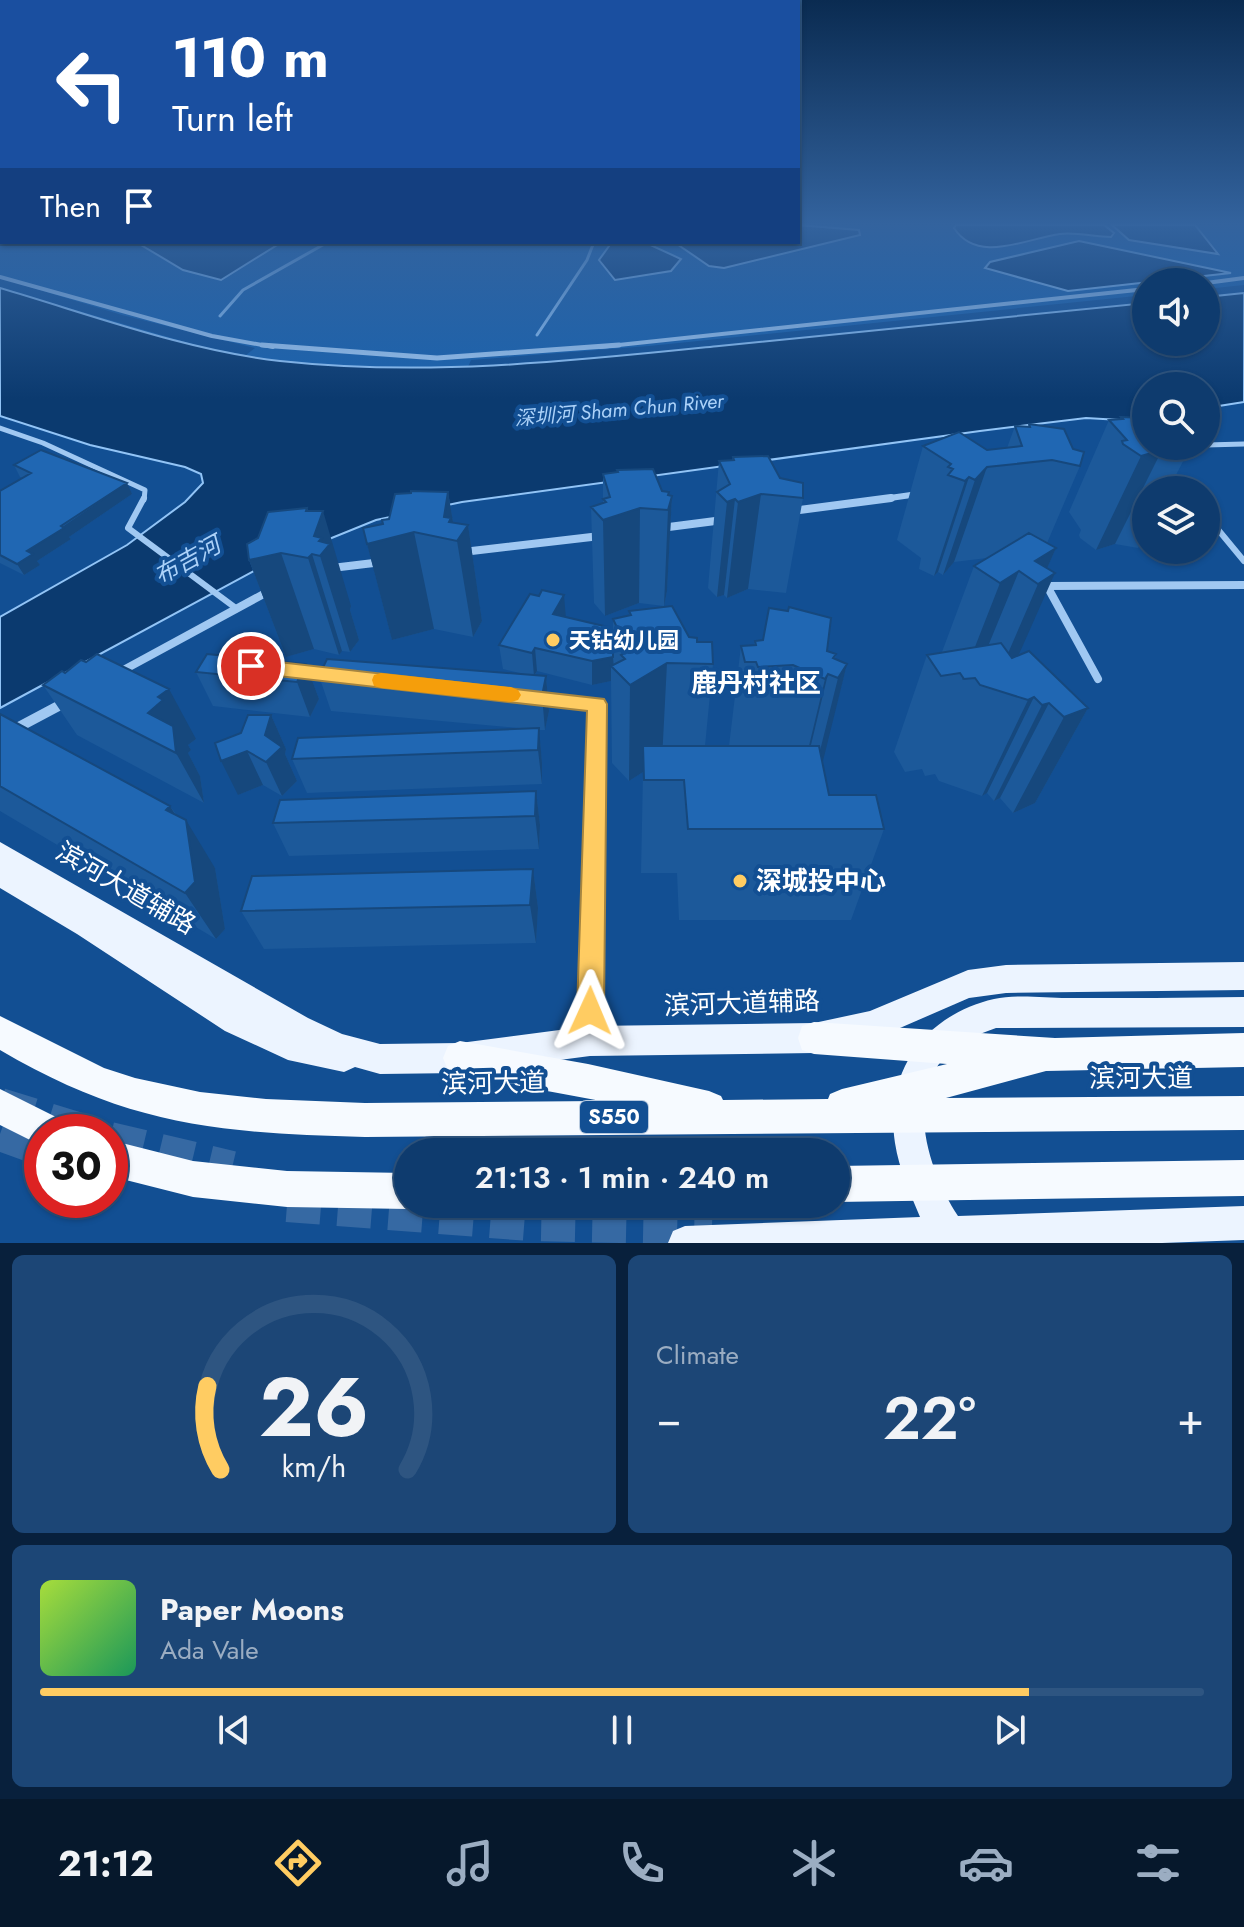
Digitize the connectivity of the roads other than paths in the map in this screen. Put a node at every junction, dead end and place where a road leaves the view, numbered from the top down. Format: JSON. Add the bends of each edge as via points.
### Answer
{"nodes":[{"id":1,"x":22,"y":283,"type":"edge"},
{"id":2,"x":1132,"y":290,"type":"edge"},
{"id":3,"x":0,"y":428,"type":"edge"},
{"id":4,"x":1244,"y":444,"type":"edge"},
{"id":5,"x":1220,"y":445,"type":"edge"},
{"id":6,"x":922,"y":493,"type":"dead end"},
{"id":7,"x":781,"y":513,"type":"edge"},
{"id":8,"x":735,"y":519,"type":"edge"},
{"id":9,"x":658,"y":529,"type":"edge"},
{"id":10,"x":1220,"y":532,"type":"edge"},
{"id":11,"x":612,"y":535,"type":"edge"},
{"id":12,"x":449,"y":554,"type":"edge"},
{"id":13,"x":387,"y":561,"type":"edge"},
{"id":14,"x":1244,"y":561,"type":"edge"},
{"id":15,"x":324,"y":569,"type":"edge"},
{"id":16,"x":285,"y":583,"type":"edge"},
{"id":17,"x":1244,"y":585,"type":"edge"},
{"id":18,"x":237,"y":609,"type":"junction"},
{"id":19,"x":283,"y":670,"type":"edge"},
{"id":20,"x":112,"y":677,"type":"edge"},
{"id":21,"x":346,"y":677,"type":"edge"},
{"id":22,"x":1098,"y":679,"type":"dead end"},
{"id":23,"x":534,"y":697,"type":"edge"},
{"id":24,"x":70,"y":699,"type":"edge"},
{"id":25,"x":0,"y":737,"type":"edge"},
{"id":26,"x":0,"y":853,"type":"edge"},
{"id":27,"x":0,"y":875,"type":"edge"},
{"id":28,"x":1244,"y":976,"type":"edge"},
{"id":29,"x":1244,"y":1012,"type":"edge"},
{"id":30,"x":0,"y":1032,"type":"edge"},
{"id":31,"x":814,"y":1038,"type":"junction"},
{"id":32,"x":590,"y":1041,"type":"junction"},
{"id":33,"x":1244,"y":1050,"type":"edge"},
{"id":34,"x":1055,"y":1055,"type":"junction"},
{"id":35,"x":460,"y":1058,"type":"junction"},
{"id":36,"x":380,"y":1059,"type":"junction"},
{"id":37,"x":0,"y":1106,"type":"edge"},
{"id":38,"x":1244,"y":1113,"type":"edge"},
{"id":39,"x":805,"y":1115,"type":"junction"},
{"id":40,"x":746,"y":1116,"type":"junction"},
{"id":41,"x":24,"y":1118,"type":"edge"},
{"id":42,"x":128,"y":1163,"type":"edge"},
{"id":43,"x":1244,"y":1178,"type":"edge"},
{"id":44,"x":850,"y":1184,"type":"edge"},
{"id":45,"x":394,"y":1191,"type":"edge"},
{"id":46,"x":1244,"y":1223,"type":"edge"},
{"id":47,"x":801,"y":1241,"type":"edge"},
{"id":48,"x":685,"y":1243,"type":"edge"},
{"id":49,"x":956,"y":1243,"type":"edge"}],
"edges":[{"from":1,"to":2,"type":"lane","via":[[212,336],[279,348],[437,358],[599,347]]},
{"from":3,"to":18,"type":"lane","via":[[145,490],[128,528]]},
{"from":4,"to":5,"type":"lane"},
{"from":6,"to":7,"type":"street"},
{"from":8,"to":9,"type":"street"},
{"from":10,"to":14,"type":"lane"},
{"from":11,"to":12,"type":"street"},
{"from":13,"to":15,"type":"street"},
{"from":16,"to":18,"type":"street"},
{"from":17,"to":22,"type":"street","via":[[1047,586]]},
{"from":18,"to":20,"type":"street"},
{"from":19,"to":21,"type":"street"},
{"from":23,"to":32,"type":"street","via":[[597,704]]},
{"from":24,"to":25,"type":"street"},
{"from":26,"to":36,"type":"main road","name":"滨河大道辅路","via":[[298,1028],[338,1048]]},
{"from":27,"to":36,"type":"main road","via":[[277,1042],[332,1057]]},
{"from":28,"to":31,"type":"main road","name":"滨河大道辅路","via":[[968,984],[870,1026]]},
{"from":29,"to":49,"type":"main road","via":[[996,1013],[952,1028],[920,1065],[909,1119],[919,1177]]},
{"from":30,"to":40,"type":"highway","name":"滨河大道","number":"S550","via":[[51,1063],[106,1086],[159,1102],[218,1111],[365,1120]]},
{"from":31,"to":32,"type":"main road","name":"滨河大道辅路"},
{"from":31,"to":34,"type":"highway"},
{"from":32,"to":35,"type":"main road","name":"滨河大道辅路"},
{"from":33,"to":34,"type":"highway"},
{"from":34,"to":39,"type":"highway"},
{"from":35,"to":36,"type":"main road","name":"滨河大道辅路"},
{"from":35,"to":40,"type":"highway"},
{"from":37,"to":41,"type":"highway"},
{"from":38,"to":39,"type":"highway","name":"滨河大道","number":"S550"},
{"from":39,"to":40,"type":"highway","name":"滨河大道","number":"S550"},
{"from":42,"to":45,"type":"highway","via":[[193,1179],[287,1189]]},
{"from":43,"to":44,"type":"highway"},
{"from":46,"to":47,"type":"main road"},
{"from":47,"to":48,"type":"main road"}]}
